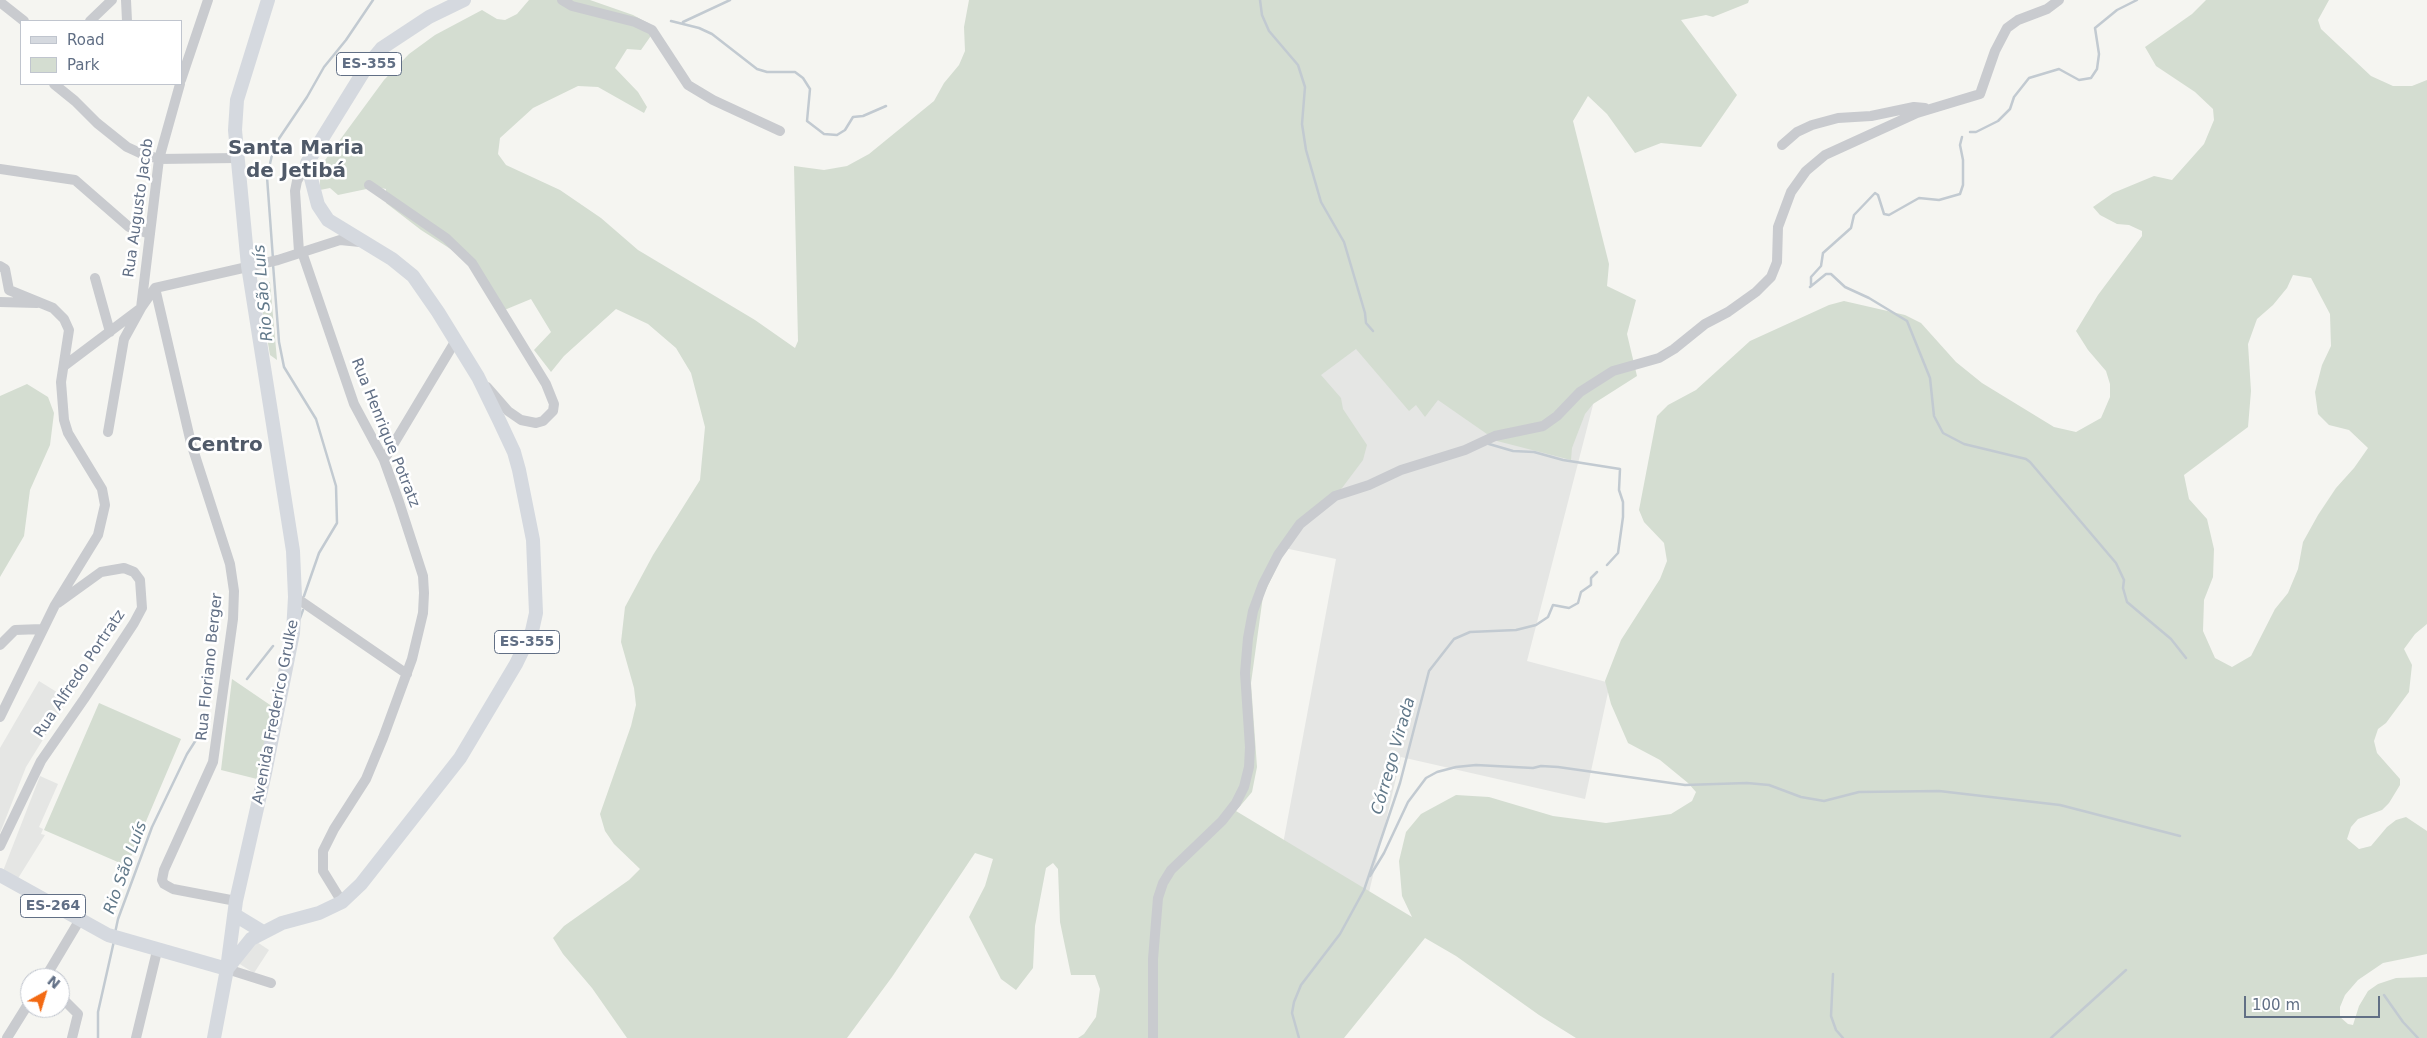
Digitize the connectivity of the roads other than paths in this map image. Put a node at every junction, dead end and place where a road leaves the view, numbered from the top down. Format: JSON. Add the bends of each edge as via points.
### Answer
{"nodes":[{"id":1,"x":112,"y":0,"type":"edge"},
{"id":2,"x":126,"y":0,"type":"edge"},
{"id":3,"x":208,"y":0,"type":"edge"},
{"id":4,"x":268,"y":0,"type":"edge"},
{"id":5,"x":464,"y":0,"type":"edge"},
{"id":6,"x":562,"y":0,"type":"edge"},
{"id":7,"x":2059,"y":0,"type":"edge"},
{"id":8,"x":0,"y":2,"type":"edge"},
{"id":9,"x":22,"y":20,"type":"edge"},
{"id":10,"x":91,"y":20,"type":"edge"},
{"id":11,"x":127,"y":20,"type":"edge"},
{"id":12,"x":182,"y":77,"type":"edge"},
{"id":13,"x":55,"y":85,"type":"edge"},
{"id":14,"x":180,"y":85,"type":"edge"},
{"id":15,"x":1931,"y":108,"type":"junction"},
{"id":16,"x":780,"y":131,"type":"dead end"},
{"id":17,"x":1782,"y":146,"type":"dead end"},
{"id":18,"x":237,"y":158,"type":"junction"},
{"id":19,"x":159,"y":159,"type":"junction"},
{"id":20,"x":307,"y":162,"type":"junction"},
{"id":21,"x":0,"y":169,"type":"edge"},
{"id":22,"x":370,"y":184,"type":"dead end"},
{"id":23,"x":150,"y":234,"type":"junction"},
{"id":24,"x":364,"y":242,"type":"junction"},
{"id":25,"x":301,"y":252,"type":"junction"},
{"id":26,"x":255,"y":265,"type":"junction"},
{"id":27,"x":0,"y":266,"type":"edge"},
{"id":28,"x":95,"y":278,"type":"dead end"},
{"id":29,"x":155,"y":288,"type":"junction"},
{"id":30,"x":0,"y":302,"type":"edge"},
{"id":31,"x":42,"y":302,"type":"junction"},
{"id":32,"x":140,"y":308,"type":"junction"},
{"id":33,"x":110,"y":332,"type":"junction"},
{"id":34,"x":456,"y":340,"type":"junction"},
{"id":35,"x":64,"y":366,"type":"junction"},
{"id":36,"x":478,"y":377,"type":"junction"},
{"id":37,"x":108,"y":432,"type":"dead end"},
{"id":38,"x":384,"y":460,"type":"junction"},
{"id":39,"x":296,"y":597,"type":"junction"},
{"id":40,"x":55,"y":605,"type":"junction"},
{"id":41,"x":42,"y":629,"type":"junction"},
{"id":42,"x":0,"y":645,"type":"edge"},
{"id":43,"x":406,"y":674,"type":"junction"},
{"id":44,"x":0,"y":717,"type":"edge"},
{"id":45,"x":0,"y":846,"type":"edge"},
{"id":46,"x":0,"y":875,"type":"edge"},
{"id":47,"x":236,"y":901,"type":"junction"},
{"id":48,"x":342,"y":902,"type":"junction"},
{"id":49,"x":235,"y":915,"type":"junction"},
{"id":50,"x":79,"y":920,"type":"junction"},
{"id":51,"x":263,"y":932,"type":"junction"},
{"id":52,"x":157,"y":951,"type":"junction"},
{"id":53,"x":50,"y":968,"type":"edge"},
{"id":54,"x":227,"y":969,"type":"junction"},
{"id":55,"x":271,"y":983,"type":"dead end"},
{"id":56,"x":70,"y":1006,"type":"edge"},
{"id":57,"x":20,"y":1017,"type":"edge"},
{"id":58,"x":7,"y":1038,"type":"edge"},
{"id":59,"x":72,"y":1038,"type":"edge"},
{"id":60,"x":136,"y":1038,"type":"edge"},
{"id":61,"x":214,"y":1038,"type":"edge"},
{"id":62,"x":1153,"y":1038,"type":"edge"}],
"edges":[{"from":1,"to":10,"type":"street"},
{"from":2,"to":11,"type":"street"},
{"from":3,"to":12,"type":"street"},
{"from":4,"to":18,"type":"main road","name":"Avenida Frederico Grulke","via":[[238,100]]},
{"from":5,"to":20,"type":"main road","number":"ES-355","via":[[429,17],[382,48],[367,66]]},
{"from":6,"to":16,"type":"street","via":[[572,6],[635,22],[652,30],[688,85]]},
{"from":7,"to":15,"type":"street","via":[[2007,28],[1980,94]]},
{"from":8,"to":9,"type":"street"},
{"from":13,"to":19,"type":"street","via":[[97,124],[127,146]]},
{"from":14,"to":19,"type":"street","name":"Rua Augusto Jacob"},
{"from":15,"to":17,"type":"street","via":[[1914,107],[1871,116],[1838,118],[1797,132]]},
{"from":15,"to":62,"type":"street","via":[[1826,155],[1806,171],[1791,192],[1778,227],[1777,262],[1771,277],[1756,292],[1705,324],[1666,354],[1613,371],[1580,392],[1543,426],[1495,436],[1466,450],[1401,470],[1335,496],[1300,524],[1278,555],[1254,611],[1245,673],[1250,747],[1244,786],[1236,804],[1222,821],[1171,870],[1158,898],[1153,958]]},
{"from":18,"to":19,"type":"street"},
{"from":18,"to":26,"type":"main road","name":"Avenida Frederico Grulke"},
{"from":19,"to":23,"type":"street","name":"Rua Augusto Jacob"},
{"from":20,"to":24,"type":"main road","number":"ES-355","via":[[318,205],[328,220]]},
{"from":20,"to":25,"type":"street","name":"Rua Henrique Potratz","via":[[295,191]]},
{"from":21,"to":23,"type":"street","via":[[76,180],[129,227]]},
{"from":22,"to":36,"type":"street","via":[[446,238],[472,263],[546,384],[554,404],[553,411],[548,418],[536,423],[521,420],[508,412]]},
{"from":23,"to":32,"type":"street","name":"Rua Augusto Jacob"},
{"from":24,"to":25,"type":"street","via":[[340,240]]},
{"from":24,"to":34,"type":"main road","number":"ES-355","via":[[392,258],[413,276]]},
{"from":25,"to":26,"type":"street"},
{"from":25,"to":38,"type":"street","name":"Rua Henrique Potratz","via":[[354,404]]},
{"from":26,"to":29,"type":"street"},
{"from":26,"to":39,"type":"main road","name":"Avenida Frederico Grulke","via":[[258,339],[293,551]]},
{"from":27,"to":31,"type":"street","via":[[5,269],[9,290]]},
{"from":28,"to":33,"type":"street"},
{"from":29,"to":32,"type":"street"},
{"from":29,"to":47,"type":"street","name":"Rua Floriano Berger","via":[[191,443],[230,564],[234,591],[213,762],[162,880],[173,889]]},
{"from":30,"to":31,"type":"street"},
{"from":31,"to":35,"type":"street","via":[[59,313],[68,330]]},
{"from":32,"to":33,"type":"street"},
{"from":32,"to":37,"type":"street","via":[[124,339]]},
{"from":33,"to":35,"type":"street"},
{"from":34,"to":36,"type":"main road","number":"ES-355"},
{"from":34,"to":38,"type":"street"},
{"from":35,"to":40,"type":"street","via":[[61,402],[64,420],[68,433],[102,489],[105,505],[98,535]]},
{"from":36,"to":48,"type":"main road","number":"ES-355","via":[[511,444],[519,470],[533,540],[536,613],[532,631],[460,758],[361,884]]},
{"from":38,"to":43,"type":"street","name":"Rua Henrique Potratz","via":[[423,576],[423,613]]},
{"from":39,"to":43,"type":"street"},
{"from":39,"to":47,"type":"main road","name":"Avenida Frederico Grulke","via":[[271,745]]},
{"from":40,"to":41,"type":"street"},
{"from":40,"to":45,"type":"street","name":"Rua Alfredo Portratz","via":[[101,572],[124,568],[134,572],[140,580],[142,608],[41,760]]},
{"from":41,"to":42,"type":"street","via":[[15,630]]},
{"from":41,"to":44,"type":"street"},
{"from":43,"to":48,"type":"street","name":"Rua Henrique Potratz","via":[[366,779],[323,852],[322,871]]},
{"from":46,"to":50,"type":"main road","number":"ES-264"},
{"from":47,"to":49,"type":"main road","name":"Avenida Frederico Grulke"},
{"from":48,"to":51,"type":"main road","number":"ES-355"},
{"from":49,"to":51,"type":"main road"},
{"from":49,"to":54,"type":"main road","name":"Avenida Frederico Grulke"},
{"from":50,"to":52,"type":"main road","number":"ES-264","via":[[108,935]]},
{"from":50,"to":53,"type":"street"},
{"from":51,"to":54,"type":"main road","number":"ES-355","via":[[251,939]]},
{"from":52,"to":54,"type":"main road","number":"ES-264"},
{"from":52,"to":60,"type":"street"},
{"from":54,"to":55,"type":"street"},
{"from":54,"to":61,"type":"main road","name":"Avenida Frederico Grulke"},
{"from":56,"to":59,"type":"street","via":[[78,1014]]},
{"from":57,"to":58,"type":"street"}]}
